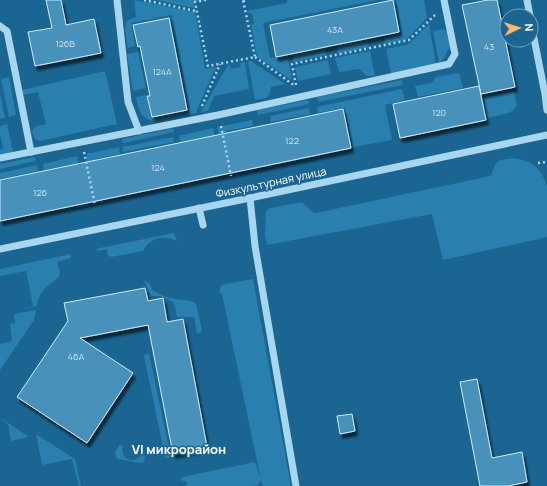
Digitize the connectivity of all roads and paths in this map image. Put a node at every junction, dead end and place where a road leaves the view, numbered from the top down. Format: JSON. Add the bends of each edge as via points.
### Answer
{"nodes":[{"id":1,"x":117,"y":0,"type":"edge"},
{"id":2,"x":144,"y":0,"type":"edge"},
{"id":3,"x":206,"y":0,"type":"edge"},
{"id":4,"x":243,"y":0,"type":"edge"},
{"id":5,"x":247,"y":0,"type":"edge"},
{"id":6,"x":445,"y":2,"type":"edge"},
{"id":7,"x":196,"y":11,"type":"junction"},
{"id":8,"x":0,"y":26,"type":"edge"},
{"id":9,"x":536,"y":48,"type":"edge"},
{"id":10,"x":255,"y":57,"type":"junction"},
{"id":11,"x":220,"y":64,"type":"junction"},
{"id":12,"x":296,"y":86,"type":"junction"},
{"id":13,"x":298,"y":97,"type":"junction"},
{"id":14,"x":547,"y":110,"type":"edge"},
{"id":15,"x":196,"y":119,"type":"junction"},
{"id":16,"x":221,"y":126,"type":"dead end"},
{"id":17,"x":139,"y":131,"type":"junction"},
{"id":18,"x":547,"y":135,"type":"edge"},
{"id":19,"x":31,"y":152,"type":"junction"},
{"id":20,"x":84,"y":153,"type":"dead end"},
{"id":21,"x":0,"y":158,"type":"edge"},
{"id":22,"x":547,"y":162,"type":"edge"},
{"id":23,"x":538,"y":163,"type":"dead end"},
{"id":24,"x":231,"y":176,"type":"dead end"},
{"id":25,"x":250,"y":198,"type":"junction"},
{"id":26,"x":95,"y":205,"type":"dead end"},
{"id":27,"x":199,"y":208,"type":"junction"},
{"id":28,"x":202,"y":225,"type":"dead end"},
{"id":29,"x":0,"y":248,"type":"edge"},
{"id":30,"x":296,"y":486,"type":"edge"}],
"edges":[{"from":1,"to":17,"type":"street","via":[[128,102]]},
{"from":2,"to":7,"type":"path"},
{"from":3,"to":7,"type":"path","via":[[195,2]]},
{"from":4,"to":5,"type":"path"},
{"from":4,"to":10,"type":"path"},
{"from":6,"to":12,"type":"path","via":[[409,40],[292,64]]},
{"from":6,"to":13,"type":"street","via":[[455,54],[449,64]]},
{"from":7,"to":11,"type":"path","via":[[208,66]]},
{"from":8,"to":19,"type":"street","via":[[7,31]]},
{"from":9,"to":14,"type":"street"},
{"from":10,"to":11,"type":"path"},
{"from":10,"to":12,"type":"path"},
{"from":11,"to":15,"type":"path"},
{"from":12,"to":13,"type":"path"},
{"from":13,"to":15,"type":"street"},
{"from":15,"to":17,"type":"street"},
{"from":16,"to":24,"type":"path"},
{"from":17,"to":19,"type":"street"},
{"from":18,"to":25,"type":"street","name":"Физкультурная улица"},
{"from":19,"to":21,"type":"street"},
{"from":20,"to":26,"type":"path"},
{"from":22,"to":23,"type":"path"},
{"from":25,"to":27,"type":"street","name":"Физкультурная улица"},
{"from":25,"to":30,"type":"street","via":[[255,246]]},
{"from":27,"to":28,"type":"street"},
{"from":27,"to":29,"type":"street","name":"Физкультурная улица"}]}
